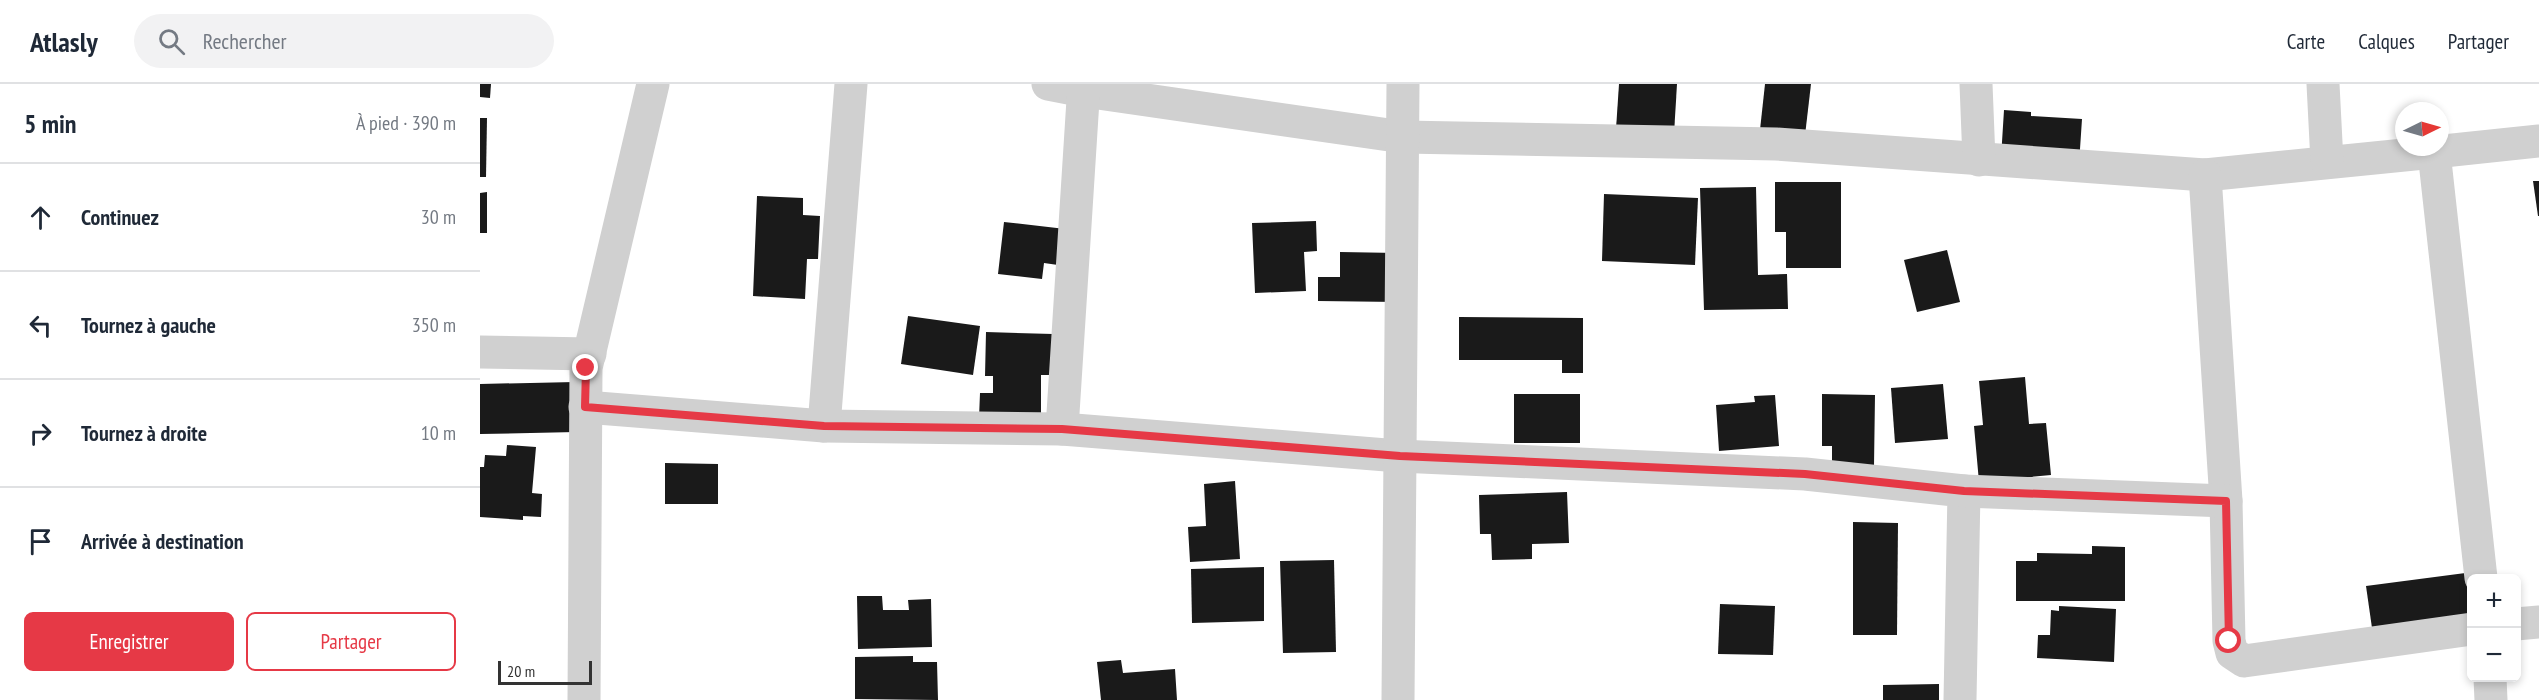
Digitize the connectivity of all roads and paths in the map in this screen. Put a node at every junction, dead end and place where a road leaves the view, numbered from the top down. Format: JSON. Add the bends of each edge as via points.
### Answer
{"nodes":[{"id":1,"x":653,"y":84,"type":"edge"},
{"id":2,"x":851,"y":84,"type":"edge"},
{"id":3,"x":1048,"y":84,"type":"edge"},
{"id":4,"x":1402,"y":84,"type":"edge"},
{"id":5,"x":1976,"y":84,"type":"edge"},
{"id":6,"x":2324,"y":84,"type":"edge"},
{"id":7,"x":1084,"y":88,"type":"edge"},
{"id":8,"x":1403,"y":137,"type":"junction"},
{"id":9,"x":2539,"y":141,"type":"edge"},
{"id":10,"x":2449,"y":150,"type":"edge"},
{"id":11,"x":2395,"y":156,"type":"edge"},
{"id":12,"x":2434,"y":156,"type":"edge"},
{"id":13,"x":1979,"y":160,"type":"junction"},
{"id":14,"x":2327,"y":162,"type":"junction"},
{"id":15,"x":2205,"y":175,"type":"junction"},
{"id":16,"x":480,"y":352,"type":"edge"},
{"id":17,"x":590,"y":354,"type":"junction"},
{"id":18,"x":585,"y":407,"type":"junction"},
{"id":19,"x":824,"y":426,"type":"junction"},
{"id":20,"x":1062,"y":429,"type":"junction"},
{"id":21,"x":1400,"y":456,"type":"junction"},
{"id":22,"x":1964,"y":491,"type":"junction"},
{"id":23,"x":2226,"y":501,"type":"junction"},
{"id":24,"x":2480,"y":574,"type":"edge"},
{"id":25,"x":2539,"y":622,"type":"edge"},
{"id":26,"x":2521,"y":624,"type":"edge"},
{"id":27,"x":2467,"y":630,"type":"edge"},
{"id":28,"x":2490,"y":682,"type":"edge"},
{"id":29,"x":584,"y":700,"type":"edge"},
{"id":30,"x":1398,"y":700,"type":"edge"},
{"id":31,"x":1960,"y":700,"type":"edge"},
{"id":32,"x":2491,"y":700,"type":"edge"}],
"edges":[{"from":1,"to":17,"type":"street"},
{"from":2,"to":19,"type":"street"},
{"from":3,"to":7,"type":"street"},
{"from":4,"to":8,"type":"street"},
{"from":5,"to":13,"type":"street"},
{"from":6,"to":14,"type":"street"},
{"from":7,"to":8,"type":"street"},
{"from":7,"to":20,"type":"street"},
{"from":8,"to":13,"type":"street","via":[[1776,144]]},
{"from":8,"to":21,"type":"street"},
{"from":9,"to":10,"type":"street"},
{"from":11,"to":14,"type":"street"},
{"from":12,"to":24,"type":"street"},
{"from":13,"to":15,"type":"street"},
{"from":14,"to":15,"type":"street"},
{"from":15,"to":23,"type":"street"},
{"from":16,"to":17,"type":"street"},
{"from":17,"to":18,"type":"street"},
{"from":18,"to":19,"type":"street"},
{"from":18,"to":29,"type":"street"},
{"from":19,"to":20,"type":"street"},
{"from":20,"to":21,"type":"street"},
{"from":21,"to":22,"type":"street","via":[[1805,474]]},
{"from":21,"to":30,"type":"street"},
{"from":22,"to":23,"type":"street"},
{"from":22,"to":31,"type":"street"},
{"from":23,"to":27,"type":"street","via":[[2229,641],[2232,653],[2244,661]]},
{"from":25,"to":26,"type":"street"},
{"from":28,"to":32,"type":"street"}]}
